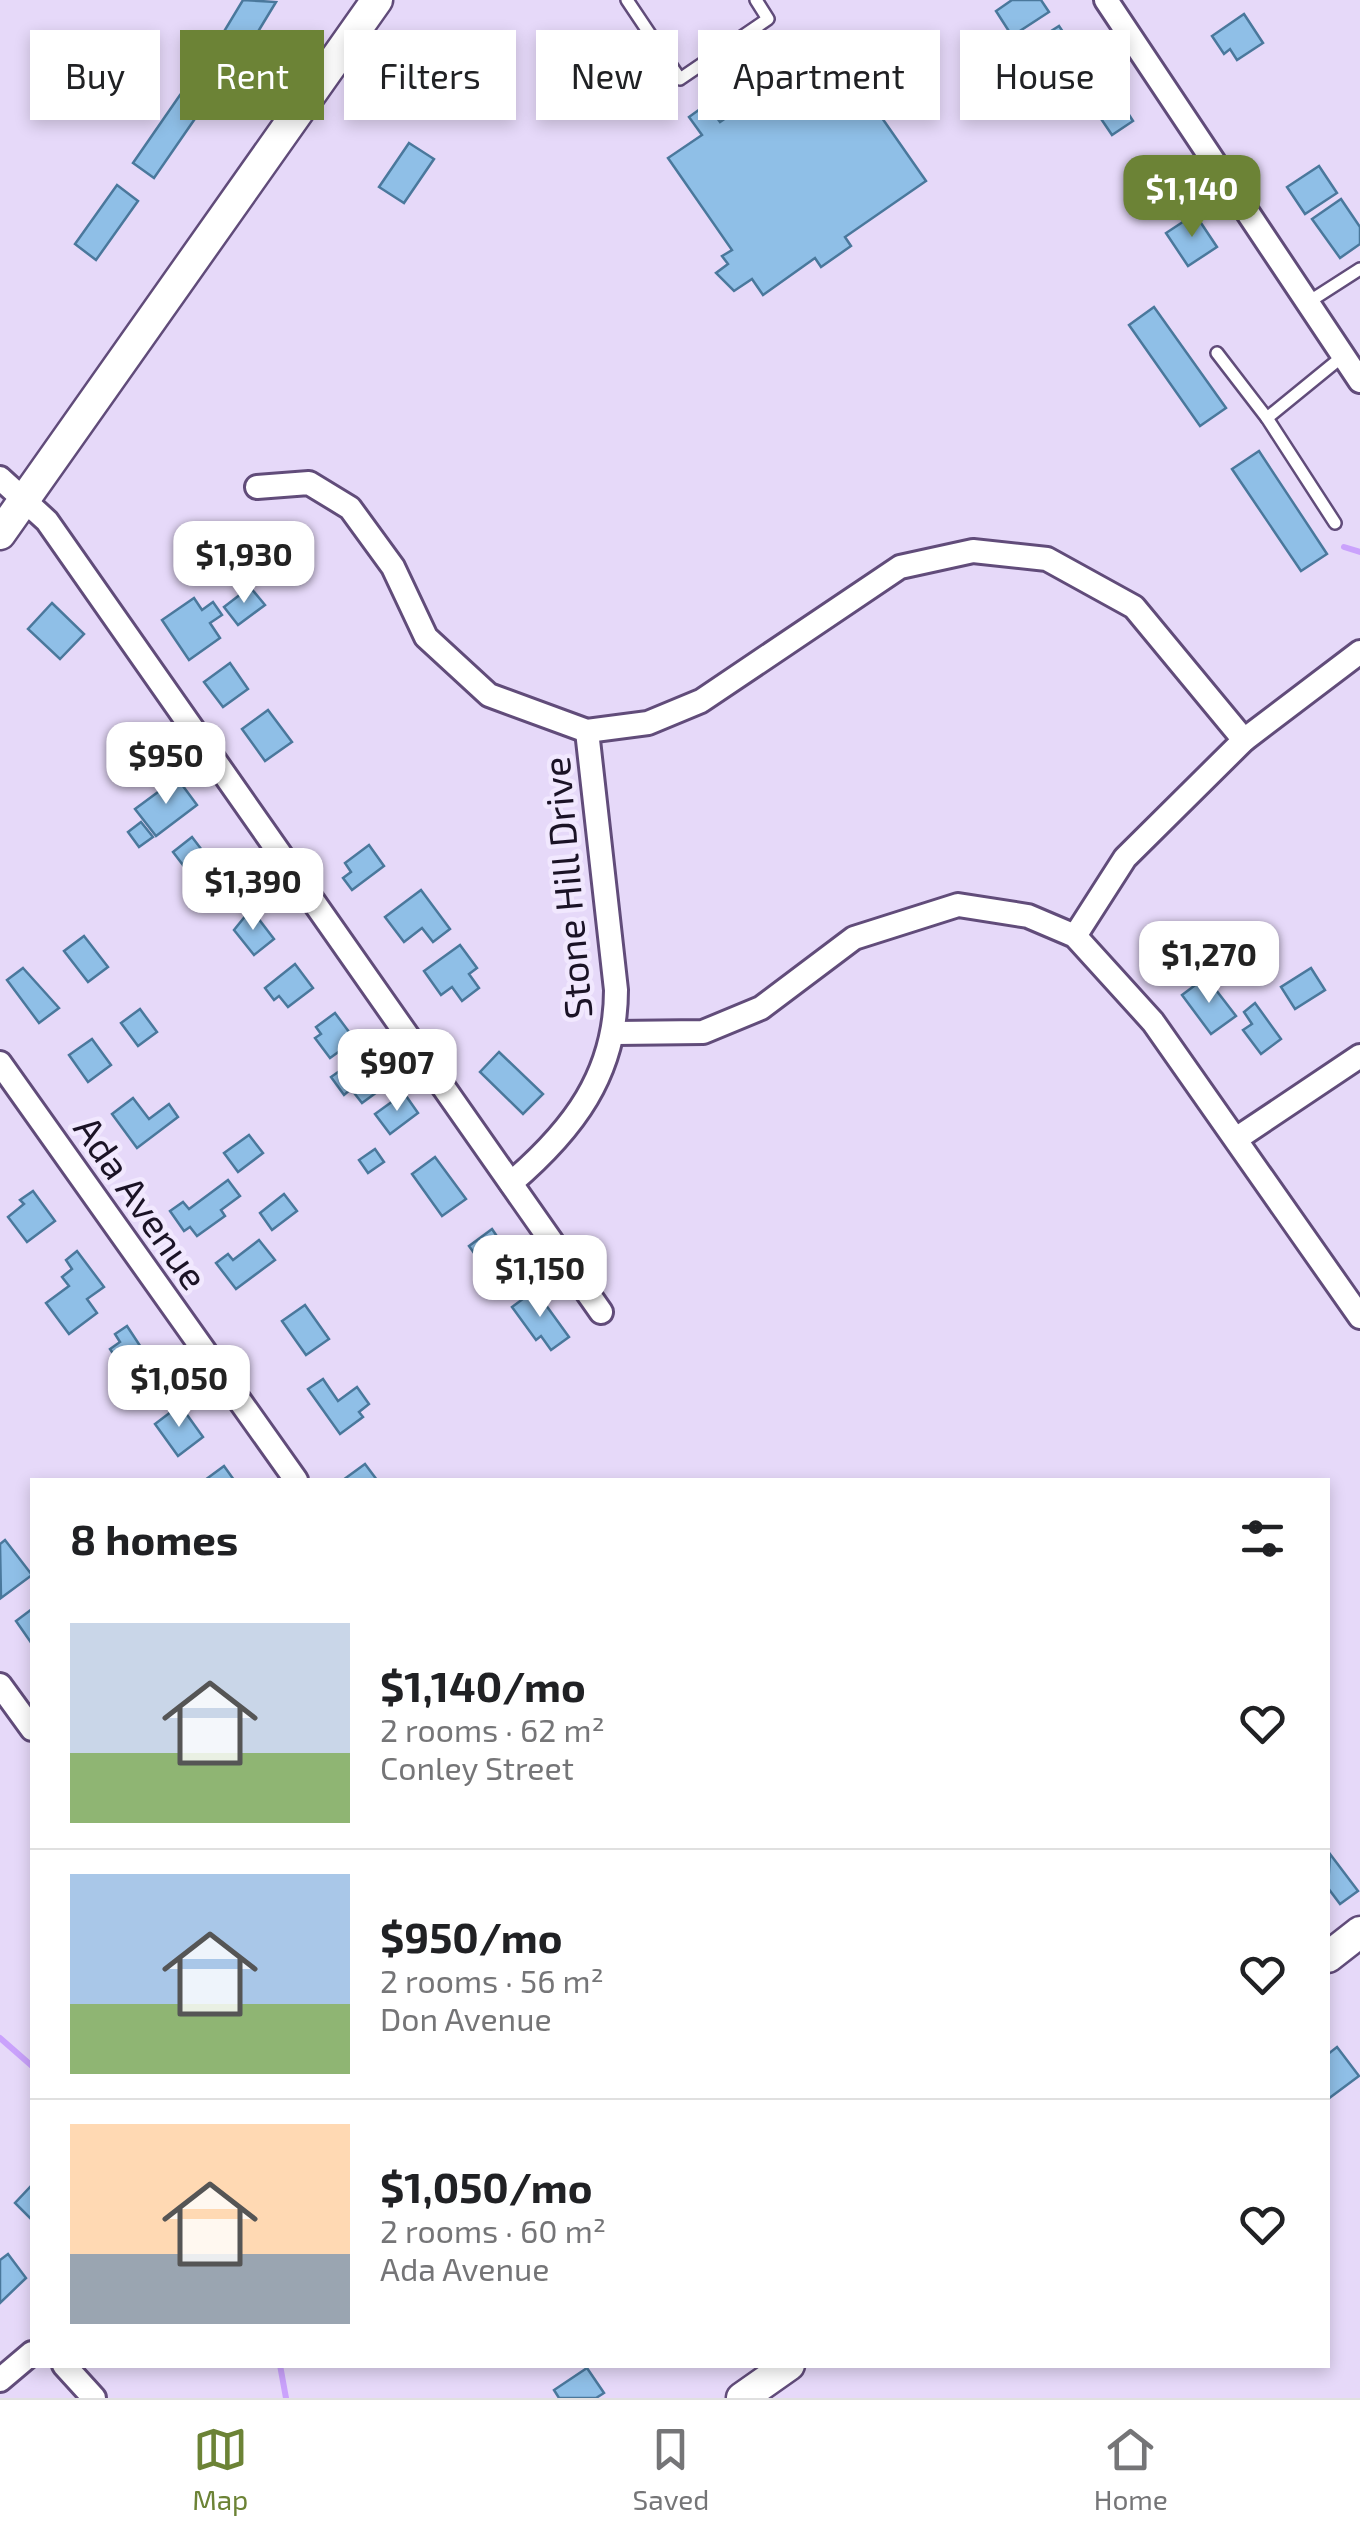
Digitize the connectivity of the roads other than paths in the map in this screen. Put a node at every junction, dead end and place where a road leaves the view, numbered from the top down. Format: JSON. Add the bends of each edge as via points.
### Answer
{"nodes":[{"id":1,"x":377,"y":0,"type":"edge"},
{"id":2,"x":627,"y":0,"type":"edge"},
{"id":3,"x":756,"y":0,"type":"edge"},
{"id":4,"x":1106,"y":0,"type":"edge"},
{"id":5,"x":1360,"y":269,"type":"edge"},
{"id":6,"x":1307,"y":303,"type":"junction"},
{"id":7,"x":1217,"y":352,"type":"dead end"},
{"id":8,"x":1343,"y":356,"type":"junction"},
{"id":9,"x":1360,"y":380,"type":"edge"},
{"id":10,"x":1267,"y":418,"type":"junction"},
{"id":11,"x":0,"y":478,"type":"edge"},
{"id":12,"x":257,"y":486,"type":"dead end"},
{"id":13,"x":25,"y":498,"type":"junction"},
{"id":14,"x":1335,"y":523,"type":"dead end"},
{"id":15,"x":0,"y":534,"type":"edge"},
{"id":16,"x":1360,"y":652,"type":"edge"},
{"id":17,"x":587,"y":732,"type":"junction"},
{"id":18,"x":1244,"y":740,"type":"junction"},
{"id":19,"x":1075,"y":936,"type":"junction"},
{"id":20,"x":616,"y":1033,"type":"junction"},
{"id":21,"x":1360,"y":1056,"type":"edge"},
{"id":22,"x":0,"y":1063,"type":"edge"},
{"id":23,"x":1236,"y":1140,"type":"junction"},
{"id":24,"x":511,"y":1182,"type":"junction"},
{"id":25,"x":600,"y":1312,"type":"dead end"},
{"id":26,"x":1360,"y":1317,"type":"edge"},
{"id":27,"x":295,"y":1478,"type":"edge"},
{"id":28,"x":0,"y":1686,"type":"edge"},
{"id":29,"x":30,"y":1726,"type":"edge"},
{"id":30,"x":1360,"y":1932,"type":"edge"},
{"id":31,"x":1330,"y":1955,"type":"edge"},
{"id":32,"x":30,"y":2355,"type":"edge"},
{"id":33,"x":67,"y":2368,"type":"edge"},
{"id":34,"x":784,"y":2368,"type":"edge"},
{"id":35,"x":0,"y":2380,"type":"edge"},
{"id":36,"x":94,"y":2398,"type":"edge"},
{"id":37,"x":742,"y":2398,"type":"edge"}],
"edges":[{"from":1,"to":13,"type":"main road"},
{"from":2,"to":3,"type":"lane","via":[[680,79],[768,19]]},
{"from":4,"to":6,"type":"street"},
{"from":5,"to":6,"type":"lane"},
{"from":6,"to":8,"type":"street"},
{"from":7,"to":10,"type":"lane"},
{"from":8,"to":9,"type":"street"},
{"from":8,"to":10,"type":"lane"},
{"from":10,"to":14,"type":"lane"},
{"from":11,"to":13,"type":"street"},
{"from":12,"to":17,"type":"street","via":[[309,483],[350,508],[393,567],[426,637],[489,695]]},
{"from":13,"to":15,"type":"main road"},
{"from":13,"to":24,"type":"street"},
{"from":16,"to":18,"type":"street"},
{"from":17,"to":18,"type":"street","via":[[648,723],[700,701],[900,567],[973,551],[1047,559],[1134,608]]},
{"from":17,"to":20,"type":"street","name":"Stone Hill Drive"},
{"from":18,"to":19,"type":"street","via":[[1125,858]]},
{"from":19,"to":20,"type":"street","via":[[1028,916],[958,906],[854,938],[760,1008],[704,1032]]},
{"from":19,"to":23,"type":"street","via":[[1153,1022]]},
{"from":20,"to":24,"type":"street","name":"Stone Hill Drive","via":[[592,1091],[550,1150]]},
{"from":21,"to":23,"type":"street"},
{"from":22,"to":27,"type":"street","name":"Ada Avenue"},
{"from":23,"to":26,"type":"street"},
{"from":24,"to":25,"type":"street"},
{"from":28,"to":29,"type":"street"},
{"from":30,"to":31,"type":"main road"},
{"from":32,"to":35,"type":"street"},
{"from":33,"to":36,"type":"street"},
{"from":34,"to":37,"type":"main road"}]}
